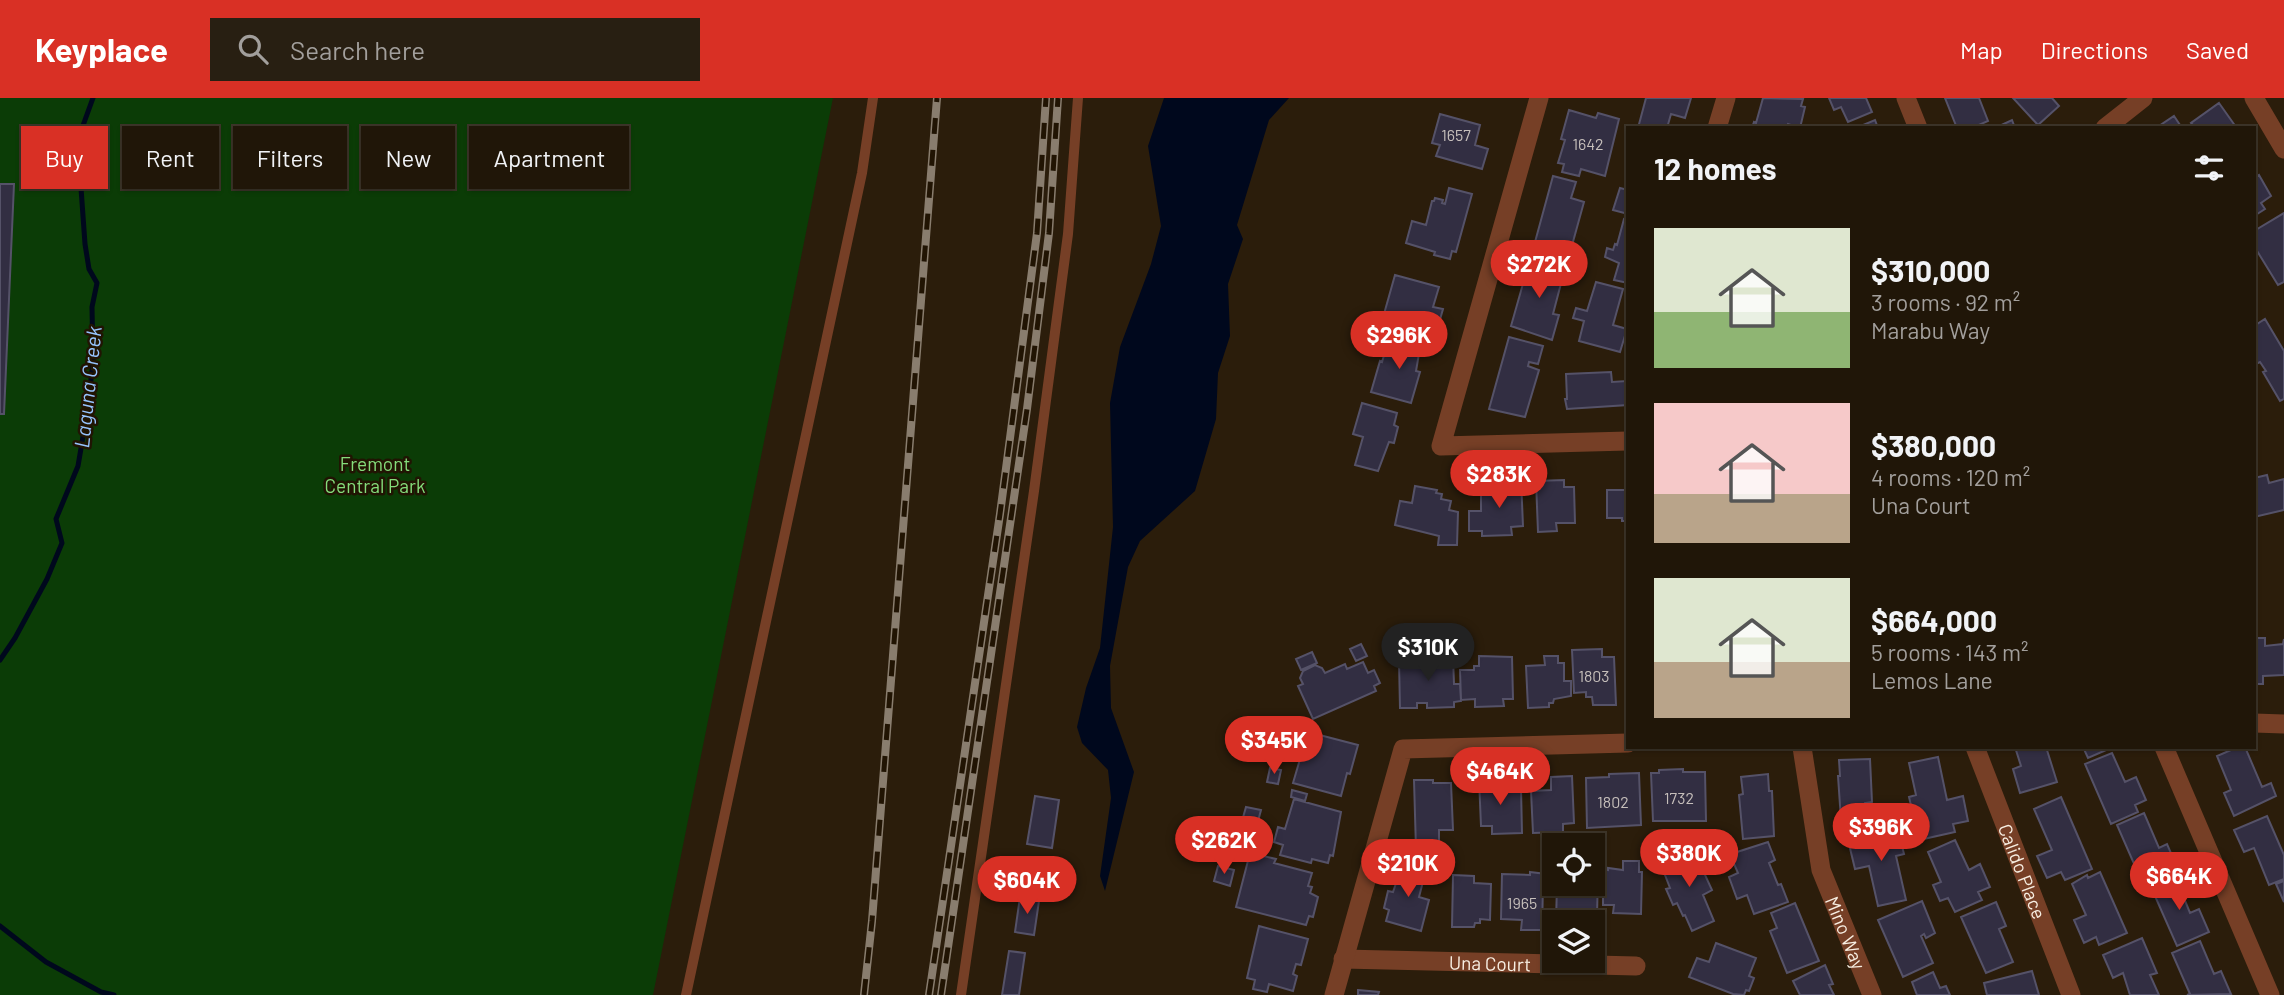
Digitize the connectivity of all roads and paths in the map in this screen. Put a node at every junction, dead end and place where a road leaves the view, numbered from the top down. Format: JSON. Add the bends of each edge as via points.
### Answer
{"nodes":[{"id":1,"x":873,"y":98,"type":"edge"},
{"id":2,"x":1078,"y":98,"type":"edge"},
{"id":3,"x":1539,"y":98,"type":"edge"},
{"id":4,"x":1726,"y":98,"type":"edge"},
{"id":5,"x":1906,"y":98,"type":"edge"},
{"id":6,"x":2143,"y":98,"type":"edge"},
{"id":7,"x":2254,"y":98,"type":"edge"},
{"id":8,"x":1718,"y":126,"type":"edge"},
{"id":9,"x":1917,"y":126,"type":"edge"},
{"id":10,"x":2108,"y":126,"type":"edge"},
{"id":11,"x":2284,"y":149,"type":"edge"},
{"id":12,"x":1626,"y":441,"type":"edge"},
{"id":13,"x":2256,"y":723,"type":"edge"},
{"id":14,"x":2284,"y":724,"type":"edge"},
{"id":15,"x":1626,"y":743,"type":"edge"},
{"id":16,"x":1801,"y":749,"type":"edge"},
{"id":17,"x":1976,"y":749,"type":"edge"},
{"id":18,"x":2165,"y":749,"type":"edge"},
{"id":19,"x":1343,"y":959,"type":"junction"},
{"id":20,"x":1636,"y":966,"type":"dead end"},
{"id":21,"x":686,"y":995,"type":"edge"},
{"id":22,"x":961,"y":995,"type":"edge"},
{"id":23,"x":1334,"y":995,"type":"edge"},
{"id":24,"x":1871,"y":995,"type":"edge"},
{"id":25,"x":2071,"y":995,"type":"edge"},
{"id":26,"x":2270,"y":995,"type":"edge"}],
"edges":[{"from":1,"to":21,"type":"lane","via":[[859,187]]},
{"from":2,"to":22,"type":"lane","via":[[1066,248]]},
{"from":3,"to":12,"type":"street","via":[[1441,446]]},
{"from":4,"to":8,"type":"street"},
{"from":5,"to":9,"type":"street"},
{"from":6,"to":10,"type":"street"},
{"from":7,"to":11,"type":"street"},
{"from":13,"to":14,"type":"street"},
{"from":15,"to":19,"type":"street","via":[[1402,749]]},
{"from":16,"to":24,"type":"street","name":"Mino Way","via":[[1821,870]]},
{"from":17,"to":25,"type":"street","name":"Calido Place"},
{"from":18,"to":26,"type":"street"},
{"from":19,"to":20,"type":"street","name":"Una Court"},
{"from":19,"to":23,"type":"street"}]}
